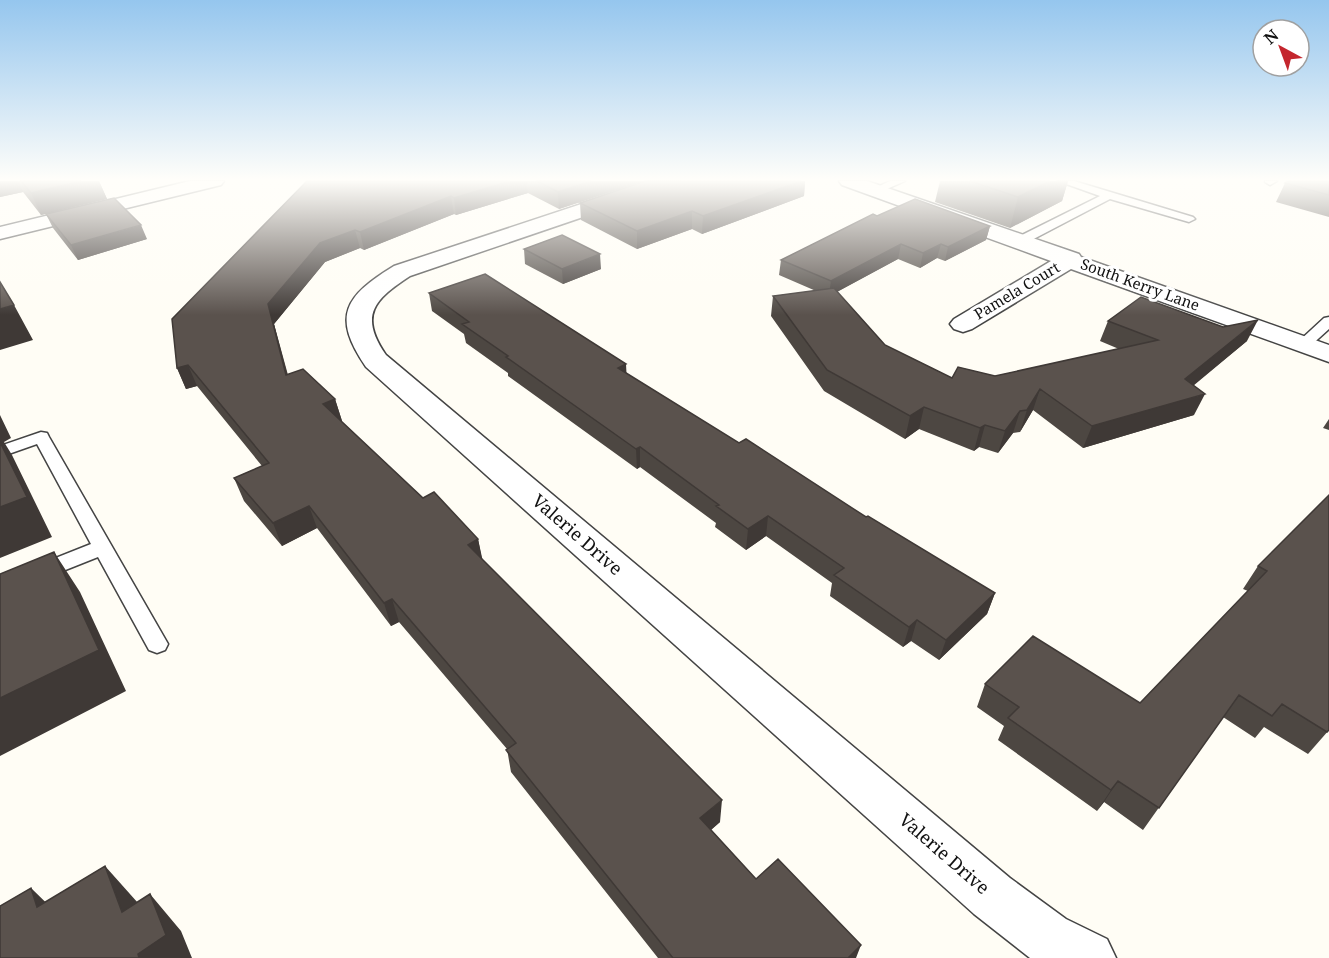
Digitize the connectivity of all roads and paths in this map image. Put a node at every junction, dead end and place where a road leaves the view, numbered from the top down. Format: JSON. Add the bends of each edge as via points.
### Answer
{"nodes":[{"id":1,"x":29,"y":226,"type":"edge"},
{"id":2,"x":537,"y":226,"type":"edge"},
{"id":3,"x":977,"y":226,"type":"edge"},
{"id":4,"x":1050,"y":226,"type":"edge"},
{"id":5,"x":0,"y":233,"type":"edge"},
{"id":6,"x":1020,"y":241,"type":"junction"},
{"id":7,"x":1071,"y":259,"type":"junction"},
{"id":8,"x":1329,"y":321,"type":"edge"},
{"id":9,"x":963,"y":324,"type":"dead end"},
{"id":10,"x":1303,"y":345,"type":"junction"},
{"id":11,"x":1329,"y":354,"type":"edge"},
{"id":12,"x":0,"y":452,"type":"edge"},
{"id":13,"x":104,"y":547,"type":"junction"},
{"id":14,"x":0,"y":588,"type":"edge"},
{"id":15,"x":157,"y":644,"type":"dead end"},
{"id":16,"x":1088,"y":958,"type":"edge"}],
"edges":[{"from":1,"to":5,"type":"street"},
{"from":2,"to":16,"type":"street","name":"Valerie Drive","via":[[402,271],[379,285],[365,298],[357,315],[364,346],[376,361],[992,896],[1047,938]]},
{"from":3,"to":6,"type":"street","name":"South Kerry Lane"},
{"from":4,"to":6,"type":"lane"},
{"from":6,"to":7,"type":"street","name":"South Kerry Lane"},
{"from":7,"to":9,"type":"street","name":"Pamela Court"},
{"from":7,"to":10,"type":"street","name":"South Kerry Lane"},
{"from":8,"to":10,"type":"lane"},
{"from":10,"to":11,"type":"street","name":"South Kerry Lane"},
{"from":12,"to":13,"type":"lane","via":[[41,438]]},
{"from":13,"to":14,"type":"lane"},
{"from":13,"to":15,"type":"lane"}]}
